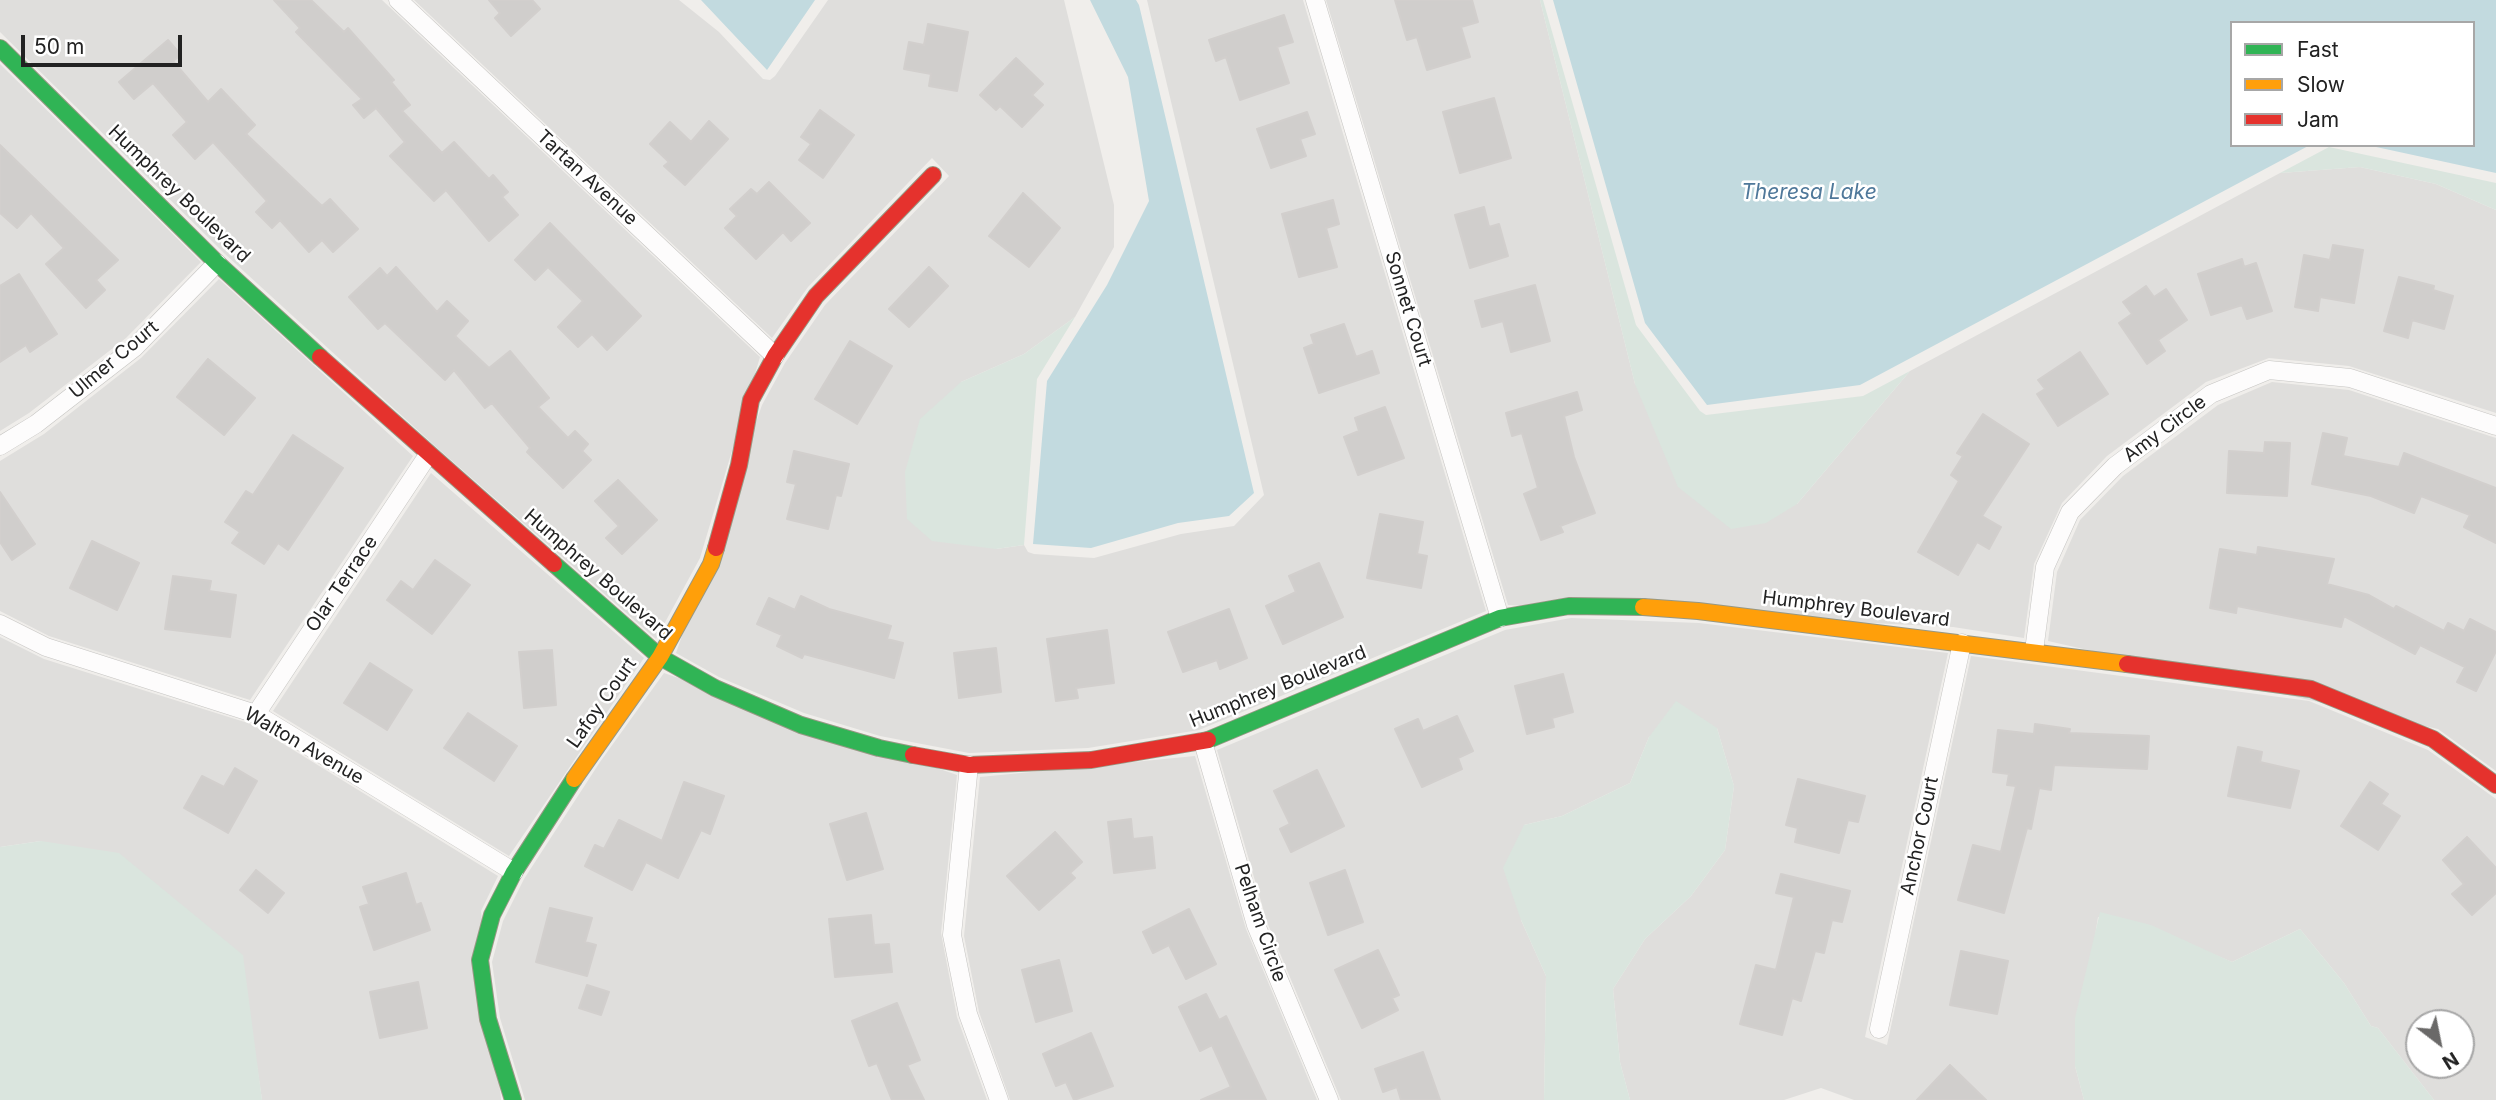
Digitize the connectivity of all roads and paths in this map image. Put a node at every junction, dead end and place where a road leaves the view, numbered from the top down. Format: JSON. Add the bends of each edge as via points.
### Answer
{"nodes":[{"id":1,"x":398,"y":0,"type":"edge"},
{"id":2,"x":1315,"y":0,"type":"edge"},
{"id":3,"x":0,"y":48,"type":"edge"},
{"id":4,"x":933,"y":174,"type":"dead end"},
{"id":5,"x":217,"y":263,"type":"junction"},
{"id":6,"x":775,"y":356,"type":"junction"},
{"id":7,"x":2496,"y":425,"type":"edge"},
{"id":8,"x":0,"y":446,"type":"edge"},
{"id":9,"x":428,"y":455,"type":"junction"},
{"id":10,"x":1500,"y":618,"type":"junction"},
{"id":11,"x":0,"y":624,"type":"edge"},
{"id":12,"x":1962,"y":643,"type":"junction"},
{"id":13,"x":2034,"y":651,"type":"junction"},
{"id":14,"x":660,"y":657,"type":"junction"},
{"id":15,"x":256,"y":714,"type":"junction"},
{"id":16,"x":1203,"y":742,"type":"junction"},
{"id":17,"x":969,"y":765,"type":"junction"},
{"id":18,"x":2496,"y":785,"type":"edge"},
{"id":19,"x":514,"y":872,"type":"junction"},
{"id":20,"x":1879,"y":1030,"type":"dead end"},
{"id":21,"x":513,"y":1100,"type":"edge"},
{"id":22,"x":999,"y":1100,"type":"edge"},
{"id":23,"x":1328,"y":1100,"type":"edge"}],
"edges":[{"from":1,"to":6,"type":"street","name":"Tartan Avenue"},
{"from":2,"to":10,"type":"street","name":"Sonnet Court"},
{"from":3,"to":5,"type":"street","name":"Humphrey Boulevard"},
{"from":4,"to":6,"type":"street","name":"Lafoy Court","via":[[816,296]]},
{"from":5,"to":8,"type":"street","name":"Ulmer Court","via":[[134,348]]},
{"from":5,"to":9,"type":"street","name":"Humphrey Boulevard"},
{"from":6,"to":14,"type":"street","name":"Lafoy Court","via":[[751,400],[739,465],[711,564]]},
{"from":7,"to":13,"type":"street","name":"Amy Circle","via":[[2350,378],[2269,370],[2211,394],[2115,466],[2070,512],[2045,567]]},
{"from":9,"to":14,"type":"street","name":"Humphrey Boulevard"},
{"from":9,"to":15,"type":"street","name":"Olar Terrace"},
{"from":10,"to":12,"type":"street","name":"Humphrey Boulevard","via":[[1569,606],[1620,606]]},
{"from":10,"to":16,"type":"street","name":"Humphrey Boulevard"},
{"from":11,"to":15,"type":"street","name":"Walton Avenue","via":[[46,647]]},
{"from":12,"to":13,"type":"street","name":"Humphrey Boulevard"},
{"from":12,"to":20,"type":"street","name":"Anchor Court"},
{"from":13,"to":18,"type":"street","name":"Humphrey Boulevard","via":[[2311,689],[2432,739]]},
{"from":14,"to":17,"type":"street","name":"Humphrey Boulevard","via":[[715,688],[801,725],[879,748]]},
{"from":14,"to":19,"type":"street","name":"Lafoy Court"},
{"from":15,"to":19,"type":"street","name":"Walton Avenue"},
{"from":16,"to":17,"type":"street","name":"Humphrey Boulevard","via":[[1091,760]]},
{"from":16,"to":23,"type":"street","name":"Pelham Circle","via":[[1256,925]]},
{"from":17,"to":22,"type":"street","via":[[952,935],[968,1014]]},
{"from":19,"to":21,"type":"street","name":"Lafoy Court","via":[[492,915],[480,960],[488,1019]]}]}
